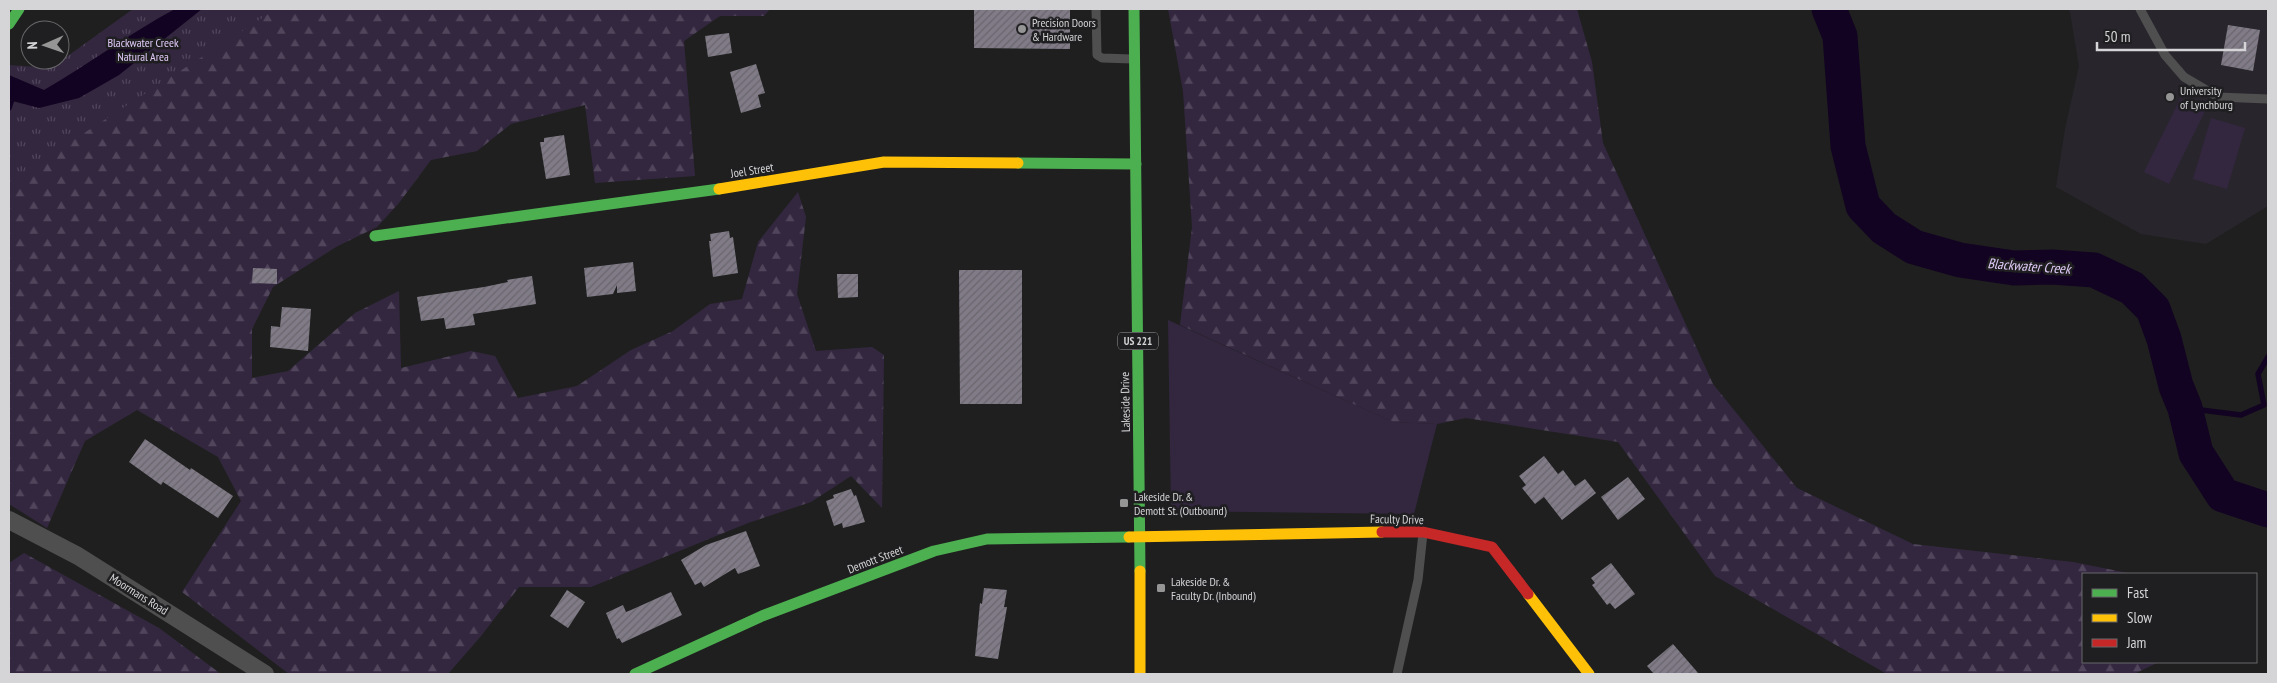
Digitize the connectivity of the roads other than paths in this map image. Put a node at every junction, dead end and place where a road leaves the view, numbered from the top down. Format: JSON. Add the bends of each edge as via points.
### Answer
{"nodes":[{"id":1,"x":19,"y":9,"type":"edge"},
{"id":2,"x":1096,"y":9,"type":"edge"},
{"id":3,"x":1134,"y":9,"type":"edge"},
{"id":4,"x":2140,"y":9,"type":"edge"},
{"id":5,"x":9,"y":24,"type":"edge"},
{"id":6,"x":1134,"y":59,"type":"junction"},
{"id":7,"x":2268,"y":99,"type":"edge"},
{"id":8,"x":1136,"y":164,"type":"junction"},
{"id":9,"x":375,"y":236,"type":"dead end"},
{"id":10,"x":9,"y":520,"type":"edge"},
{"id":11,"x":1423,"y":532,"type":"junction"},
{"id":12,"x":1140,"y":535,"type":"junction"},
{"id":13,"x":265,"y":674,"type":"edge"},
{"id":14,"x":635,"y":674,"type":"edge"},
{"id":15,"x":1140,"y":674,"type":"edge"},
{"id":16,"x":1397,"y":674,"type":"edge"},
{"id":17,"x":1589,"y":674,"type":"edge"}],
"edges":[{"from":1,"to":5,"type":"street"},
{"from":2,"to":6,"type":"lane","via":[[1097,55]]},
{"from":3,"to":6,"type":"street","name":"Lakeside Drive","number":"US 221"},
{"from":4,"to":7,"type":"lane","via":[[2166,55],[2184,77],[2218,97]]},
{"from":6,"to":8,"type":"street","name":"Lakeside Drive","number":"US 221"},
{"from":8,"to":9,"type":"street","name":"Joel Street","via":[[884,162],[661,199]]},
{"from":8,"to":12,"type":"street","name":"Lakeside Drive","number":"US 221"},
{"from":10,"to":13,"type":"street","name":"Moormans Road","via":[[78,556]]},
{"from":11,"to":12,"type":"street","name":"Faculty Drive"},
{"from":11,"to":16,"type":"lane","via":[[1418,580]]},
{"from":11,"to":17,"type":"street","name":"Faculty Drive","via":[[1492,547]]},
{"from":12,"to":14,"type":"street","name":"Demott Street","via":[[987,539],[934,551],[762,616]]},
{"from":12,"to":15,"type":"street","name":"Lakeside Drive","number":"US 221"}]}
